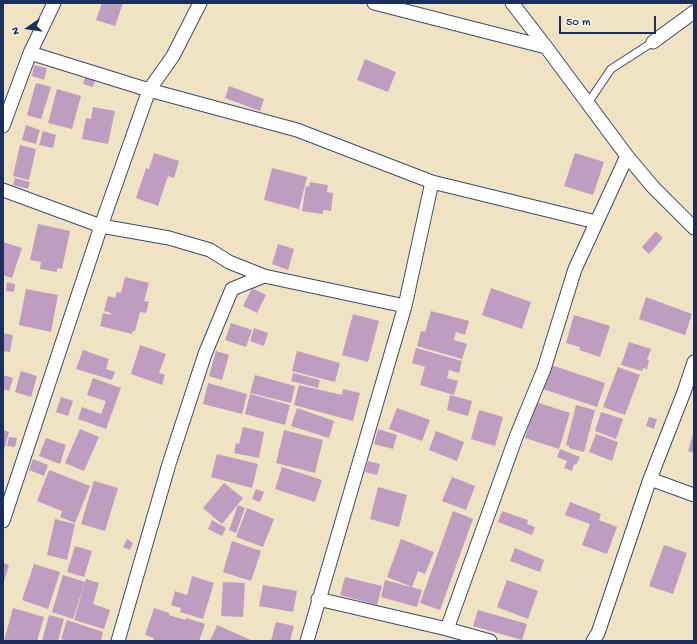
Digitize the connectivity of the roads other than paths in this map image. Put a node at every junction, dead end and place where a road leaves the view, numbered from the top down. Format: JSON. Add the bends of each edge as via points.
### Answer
{"nodes":[{"id":1,"x":54,"y":3,"type":"edge"},
{"id":2,"x":200,"y":3,"type":"edge"},
{"id":3,"x":374,"y":3,"type":"edge"},
{"id":4,"x":512,"y":3,"type":"edge"},
{"id":5,"x":694,"y":12,"type":"edge"},
{"id":6,"x":653,"y":42,"type":"joint"},
{"id":7,"x":546,"y":46,"type":"junction"},
{"id":8,"x":30,"y":53,"type":"junction"},
{"id":9,"x":149,"y":90,"type":"junction"},
{"id":10,"x":588,"y":103,"type":"junction"},
{"id":11,"x":3,"y":126,"type":"edge"},
{"id":12,"x":626,"y":156,"type":"junction"},
{"id":13,"x":432,"y":182,"type":"junction"},
{"id":14,"x":3,"y":190,"type":"edge"},
{"id":15,"x":596,"y":222,"type":"junction"},
{"id":16,"x":101,"y":226,"type":"junction"},
{"id":17,"x":694,"y":228,"type":"edge"},
{"id":18,"x":264,"y":276,"type":"junction"},
{"id":19,"x":405,"y":306,"type":"junction"},
{"id":20,"x":694,"y":362,"type":"edge"},
{"id":21,"x":650,"y":479,"type":"junction"},
{"id":22,"x":694,"y":494,"type":"edge"},
{"id":23,"x":3,"y":521,"type":"edge"},
{"id":24,"x":318,"y":599,"type":"junction"},
{"id":25,"x":447,"y":629,"type":"junction"},
{"id":26,"x":118,"y":641,"type":"edge"},
{"id":27,"x":307,"y":641,"type":"edge"},
{"id":28,"x":490,"y":641,"type":"edge"},
{"id":29,"x":593,"y":641,"type":"edge"}],
"edges":[{"from":1,"to":8,"type":"street"},
{"from":2,"to":9,"type":"street","via":[[173,56]]},
{"from":3,"to":7,"type":"street"},
{"from":4,"to":7,"type":"street"},
{"from":5,"to":6,"type":"street"},
{"from":6,"to":10,"type":"lane","via":[[611,69]]},
{"from":7,"to":10,"type":"street"},
{"from":8,"to":9,"type":"street"},
{"from":8,"to":11,"type":"street"},
{"from":9,"to":13,"type":"street","via":[[296,130]]},
{"from":9,"to":16,"type":"street"},
{"from":10,"to":12,"type":"street"},
{"from":12,"to":15,"type":"street"},
{"from":12,"to":17,"type":"street"},
{"from":13,"to":15,"type":"street"},
{"from":13,"to":19,"type":"street"},
{"from":14,"to":16,"type":"street"},
{"from":15,"to":25,"type":"street","via":[[575,269],[544,369],[516,437]]},
{"from":16,"to":18,"type":"street","via":[[168,238],[210,250],[230,262]]},
{"from":16,"to":23,"type":"street"},
{"from":18,"to":19,"type":"street"},
{"from":18,"to":26,"type":"street","via":[[232,289],[205,354],[169,464]]},
{"from":19,"to":24,"type":"street"},
{"from":20,"to":21,"type":"street"},
{"from":21,"to":22,"type":"street"},
{"from":21,"to":29,"type":"street","via":[[598,633]]},
{"from":24,"to":25,"type":"street"},
{"from":24,"to":27,"type":"street"},
{"from":25,"to":28,"type":"street"}]}
